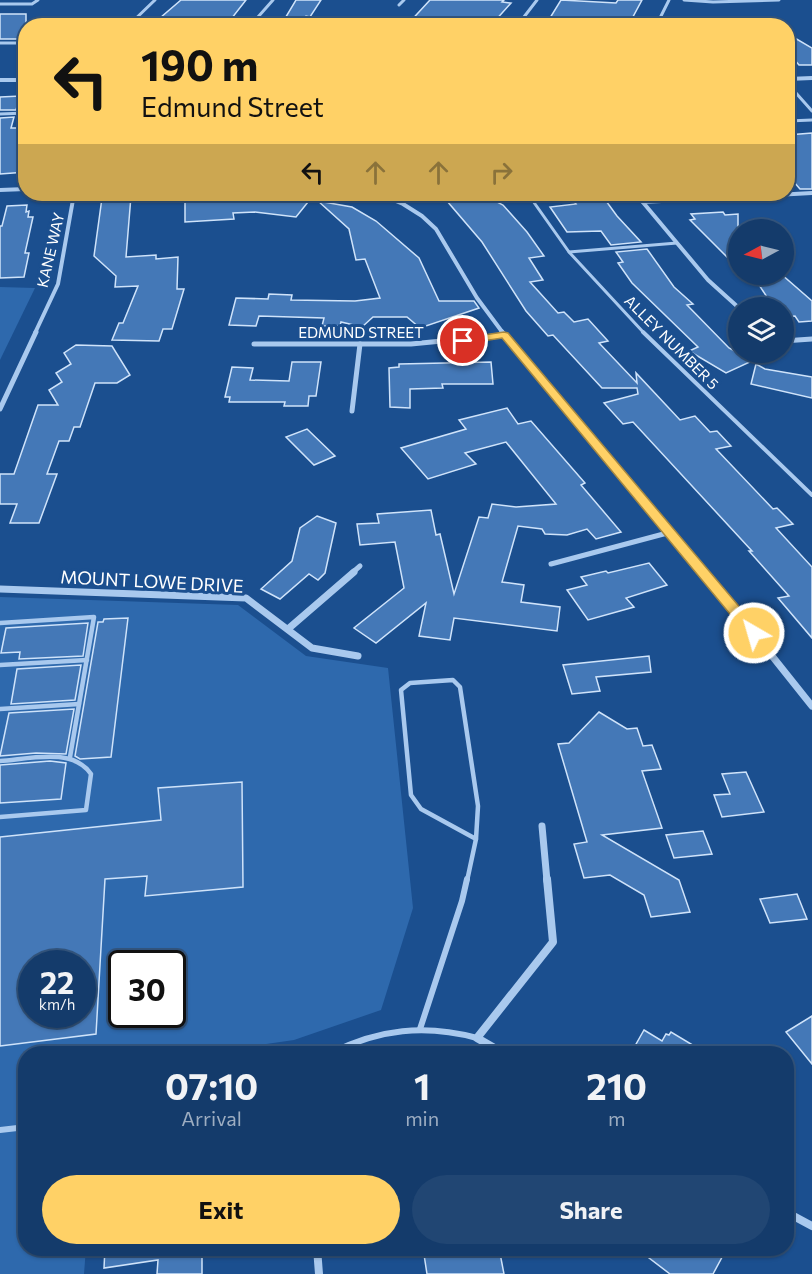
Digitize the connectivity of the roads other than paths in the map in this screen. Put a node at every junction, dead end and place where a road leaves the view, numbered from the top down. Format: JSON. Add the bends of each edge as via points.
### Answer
{"nodes":[{"id":1,"x":38,"y":0,"type":"edge"},
{"id":2,"x":155,"y":0,"type":"edge"},
{"id":3,"x":273,"y":0,"type":"edge"},
{"id":4,"x":404,"y":0,"type":"edge"},
{"id":5,"x":537,"y":0,"type":"edge"},
{"id":6,"x":669,"y":0,"type":"edge"},
{"id":7,"x":684,"y":0,"type":"edge"},
{"id":8,"x":779,"y":0,"type":"edge"},
{"id":9,"x":0,"y":4,"type":"edge"},
{"id":10,"x":399,"y":5,"type":"dead end"},
{"id":11,"x":136,"y":18,"type":"edge"},
{"id":12,"x":257,"y":18,"type":"edge"},
{"id":13,"x":523,"y":18,"type":"edge"},
{"id":14,"x":660,"y":18,"type":"edge"},
{"id":15,"x":0,"y":43,"type":"edge"},
{"id":16,"x":18,"y":43,"type":"edge"},
{"id":17,"x":812,"y":78,"type":"edge"},
{"id":18,"x":0,"y":80,"type":"edge"},
{"id":19,"x":18,"y":80,"type":"edge"},
{"id":20,"x":795,"y":81,"type":"edge"},
{"id":21,"x":795,"y":90,"type":"edge"},
{"id":22,"x":812,"y":111,"type":"edge"},
{"id":23,"x":18,"y":113,"type":"edge"},
{"id":24,"x":0,"y":114,"type":"edge"},
{"id":25,"x":812,"y":120,"type":"edge"},
{"id":26,"x":795,"y":121,"type":"edge"},
{"id":27,"x":18,"y":189,"type":"edge"},
{"id":28,"x":0,"y":190,"type":"edge"},
{"id":29,"x":812,"y":193,"type":"edge"},
{"id":30,"x":795,"y":194,"type":"edge"},
{"id":31,"x":73,"y":201,"type":"edge"},
{"id":32,"x":394,"y":201,"type":"edge"},
{"id":33,"x":533,"y":201,"type":"edge"},
{"id":34,"x":662,"y":201,"type":"edge"},
{"id":35,"x":643,"y":202,"type":"joint"},
{"id":36,"x":677,"y":243,"type":"junction"},
{"id":37,"x":568,"y":252,"type":"junction"},
{"id":38,"x":728,"y":298,"type":"edge"},
{"id":39,"x":504,"y":335,"type":"junction"},
{"id":40,"x":812,"y":339,"type":"edge"},
{"id":41,"x":794,"y":340,"type":"edge"},
{"id":42,"x":254,"y":344,"type":"dead end"},
{"id":43,"x":360,"y":344,"type":"junction"},
{"id":44,"x":0,"y":409,"type":"edge"},
{"id":45,"x":352,"y":411,"type":"dead end"},
{"id":46,"x":812,"y":495,"type":"edge"},
{"id":47,"x":671,"y":532,"type":"junction"},
{"id":48,"x":551,"y":564,"type":"dead end"},
{"id":49,"x":360,"y":566,"type":"dead end"},
{"id":50,"x":0,"y":589,"type":"edge"},
{"id":51,"x":0,"y":623,"type":"edge"},
{"id":52,"x":288,"y":629,"type":"junction"},
{"id":53,"x":358,"y":656,"type":"dead end"},
{"id":54,"x":87,"y":660,"type":"junction"},
{"id":55,"x":0,"y":664,"type":"edge"},
{"id":56,"x":79,"y":704,"type":"junction"},
{"id":57,"x":812,"y":706,"type":"edge"},
{"id":58,"x":0,"y":709,"type":"edge"},
{"id":59,"x":70,"y":757,"type":"junction"},
{"id":60,"x":0,"y":761,"type":"edge"},
{"id":61,"x":0,"y":817,"type":"edge"},
{"id":62,"x":542,"y":826,"type":"dead end"},
{"id":63,"x":476,"y":839,"type":"junction"},
{"id":64,"x":420,"y":1029,"type":"junction"},
{"id":65,"x":477,"y":1038,"type":"junction"},
{"id":66,"x":345,"y":1046,"type":"edge"},
{"id":67,"x":491,"y":1046,"type":"edge"},
{"id":68,"x":18,"y":1128,"type":"edge"},
{"id":69,"x":0,"y":1130,"type":"edge"},
{"id":70,"x":794,"y":1216,"type":"edge"},
{"id":71,"x":812,"y":1226,"type":"edge"},
{"id":72,"x":318,"y":1256,"type":"edge"},
{"id":73,"x":319,"y":1274,"type":"edge"}],
"edges":[{"from":1,"to":9,"type":"street","via":[[32,4]]},
{"from":2,"to":11,"type":"street"},
{"from":3,"to":12,"type":"street"},
{"from":4,"to":10,"type":"street"},
{"from":5,"to":13,"type":"street"},
{"from":6,"to":14,"type":"street"},
{"from":7,"to":8,"type":"street"},
{"from":15,"to":16,"type":"street"},
{"from":17,"to":20,"type":"street"},
{"from":18,"to":19,"type":"street"},
{"from":21,"to":22,"type":"street"},
{"from":23,"to":24,"type":"street"},
{"from":25,"to":26,"type":"street"},
{"from":27,"to":28,"type":"street"},
{"from":29,"to":30,"type":"street"},
{"from":31,"to":44,"type":"street","name":"KANE WAY","via":[[58,284]]},
{"from":32,"to":39,"type":"street","via":[[416,211],[438,230],[478,302]]},
{"from":33,"to":37,"type":"lane","name":"ALLEY NUMBER 5"},
{"from":34,"to":35,"type":"street"},
{"from":35,"to":36,"type":"street"},
{"from":36,"to":37,"type":"lane"},
{"from":36,"to":38,"type":"street"},
{"from":37,"to":46,"type":"lane","name":"ALLEY NUMBER 5","via":[[658,348]]},
{"from":39,"to":43,"type":"street","name":"EDMUND STREET","via":[[447,343]]},
{"from":39,"to":47,"type":"street"},
{"from":40,"to":41,"type":"street"},
{"from":42,"to":43,"type":"street","name":"EDMUND STREET"},
{"from":43,"to":45,"type":"street"},
{"from":47,"to":48,"type":"street"},
{"from":47,"to":57,"type":"street"},
{"from":49,"to":52,"type":"street"},
{"from":50,"to":52,"type":"street","name":"MOUNT LOWE DRIVE","via":[[246,598]]},
{"from":51,"to":54,"type":"lane","via":[[94,617]]},
{"from":52,"to":53,"type":"street","name":"MOUNT LOWE DRIVE","via":[[312,648]]},
{"from":54,"to":55,"type":"lane"},
{"from":54,"to":56,"type":"lane"},
{"from":56,"to":58,"type":"lane"},
{"from":56,"to":59,"type":"lane"},
{"from":59,"to":60,"type":"lane"},
{"from":59,"to":61,"type":"lane","via":[[85,765],[91,774],[86,810]]},
{"from":62,"to":65,"type":"street","via":[[553,942]]},
{"from":63,"to":63,"type":"lane","via":[[478,806],[458,683],[453,680],[405,685],[401,690],[412,800],[421,809]]},
{"from":63,"to":64,"type":"lane","via":[[462,901]]},
{"from":64,"to":65,"type":"lane","via":[[453,1030]]},
{"from":64,"to":66,"type":"lane","via":[[370,1034]]},
{"from":65,"to":67,"type":"street"},
{"from":68,"to":69,"type":"lane"},
{"from":70,"to":71,"type":"street"},
{"from":72,"to":73,"type":"street"}]}
